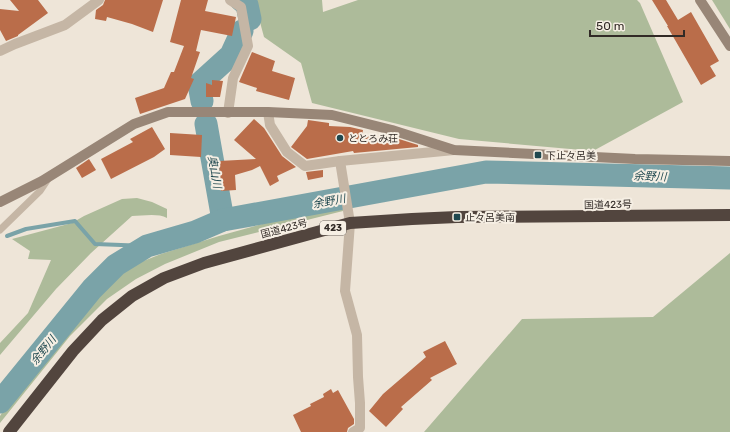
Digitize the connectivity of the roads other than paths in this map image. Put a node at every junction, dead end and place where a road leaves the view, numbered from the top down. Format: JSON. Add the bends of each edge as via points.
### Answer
{"nodes":[{"id":1,"x":99,"y":0,"type":"edge"},
{"id":2,"x":230,"y":0,"type":"edge"},
{"id":3,"x":700,"y":0,"type":"edge"},
{"id":4,"x":730,"y":46,"type":"edge"},
{"id":5,"x":0,"y":51,"type":"edge"},
{"id":6,"x":228,"y":112,"type":"junction"},
{"id":7,"x":268,"y":112,"type":"junction"},
{"id":8,"x":454,"y":150,"type":"junction"},
{"id":9,"x":340,"y":160,"type":"junction"},
{"id":10,"x":730,"y":160,"type":"edge"},
{"id":11,"x":49,"y":177,"type":"junction"},
{"id":12,"x":0,"y":202,"type":"edge"},
{"id":13,"x":730,"y":215,"type":"edge"},
{"id":14,"x":349,"y":219,"type":"junction"},
{"id":15,"x":0,"y":230,"type":"edge"},
{"id":16,"x":9,"y":432,"type":"edge"},
{"id":17,"x":353,"y":432,"type":"edge"}],
"edges":[{"from":1,"to":5,"type":"street","via":[[65,25]]},
{"from":2,"to":6,"type":"street","via":[[241,7],[248,46],[233,78]]},
{"from":3,"to":4,"type":"street"},
{"from":6,"to":7,"type":"street"},
{"from":6,"to":11,"type":"street","via":[[168,112],[150,118],[134,124]]},
{"from":7,"to":8,"type":"street","via":[[332,115],[392,130]]},
{"from":7,"to":9,"type":"street","via":[[270,126],[287,152],[305,166]]},
{"from":8,"to":9,"type":"street"},
{"from":8,"to":10,"type":"street","via":[[635,159]]},
{"from":9,"to":14,"type":"street"},
{"from":11,"to":12,"type":"street"},
{"from":11,"to":15,"type":"lane","via":[[40,191]]},
{"from":13,"to":14,"type":"highway","name":"国道423号","number":"423"},
{"from":14,"to":16,"type":"highway","name":"国道423号","number":"423","via":[[204,263],[164,278],[132,296],[102,320],[73,351]]},
{"from":14,"to":17,"type":"street","via":[[345,291],[357,335],[360,403],[360,428]]}]}
